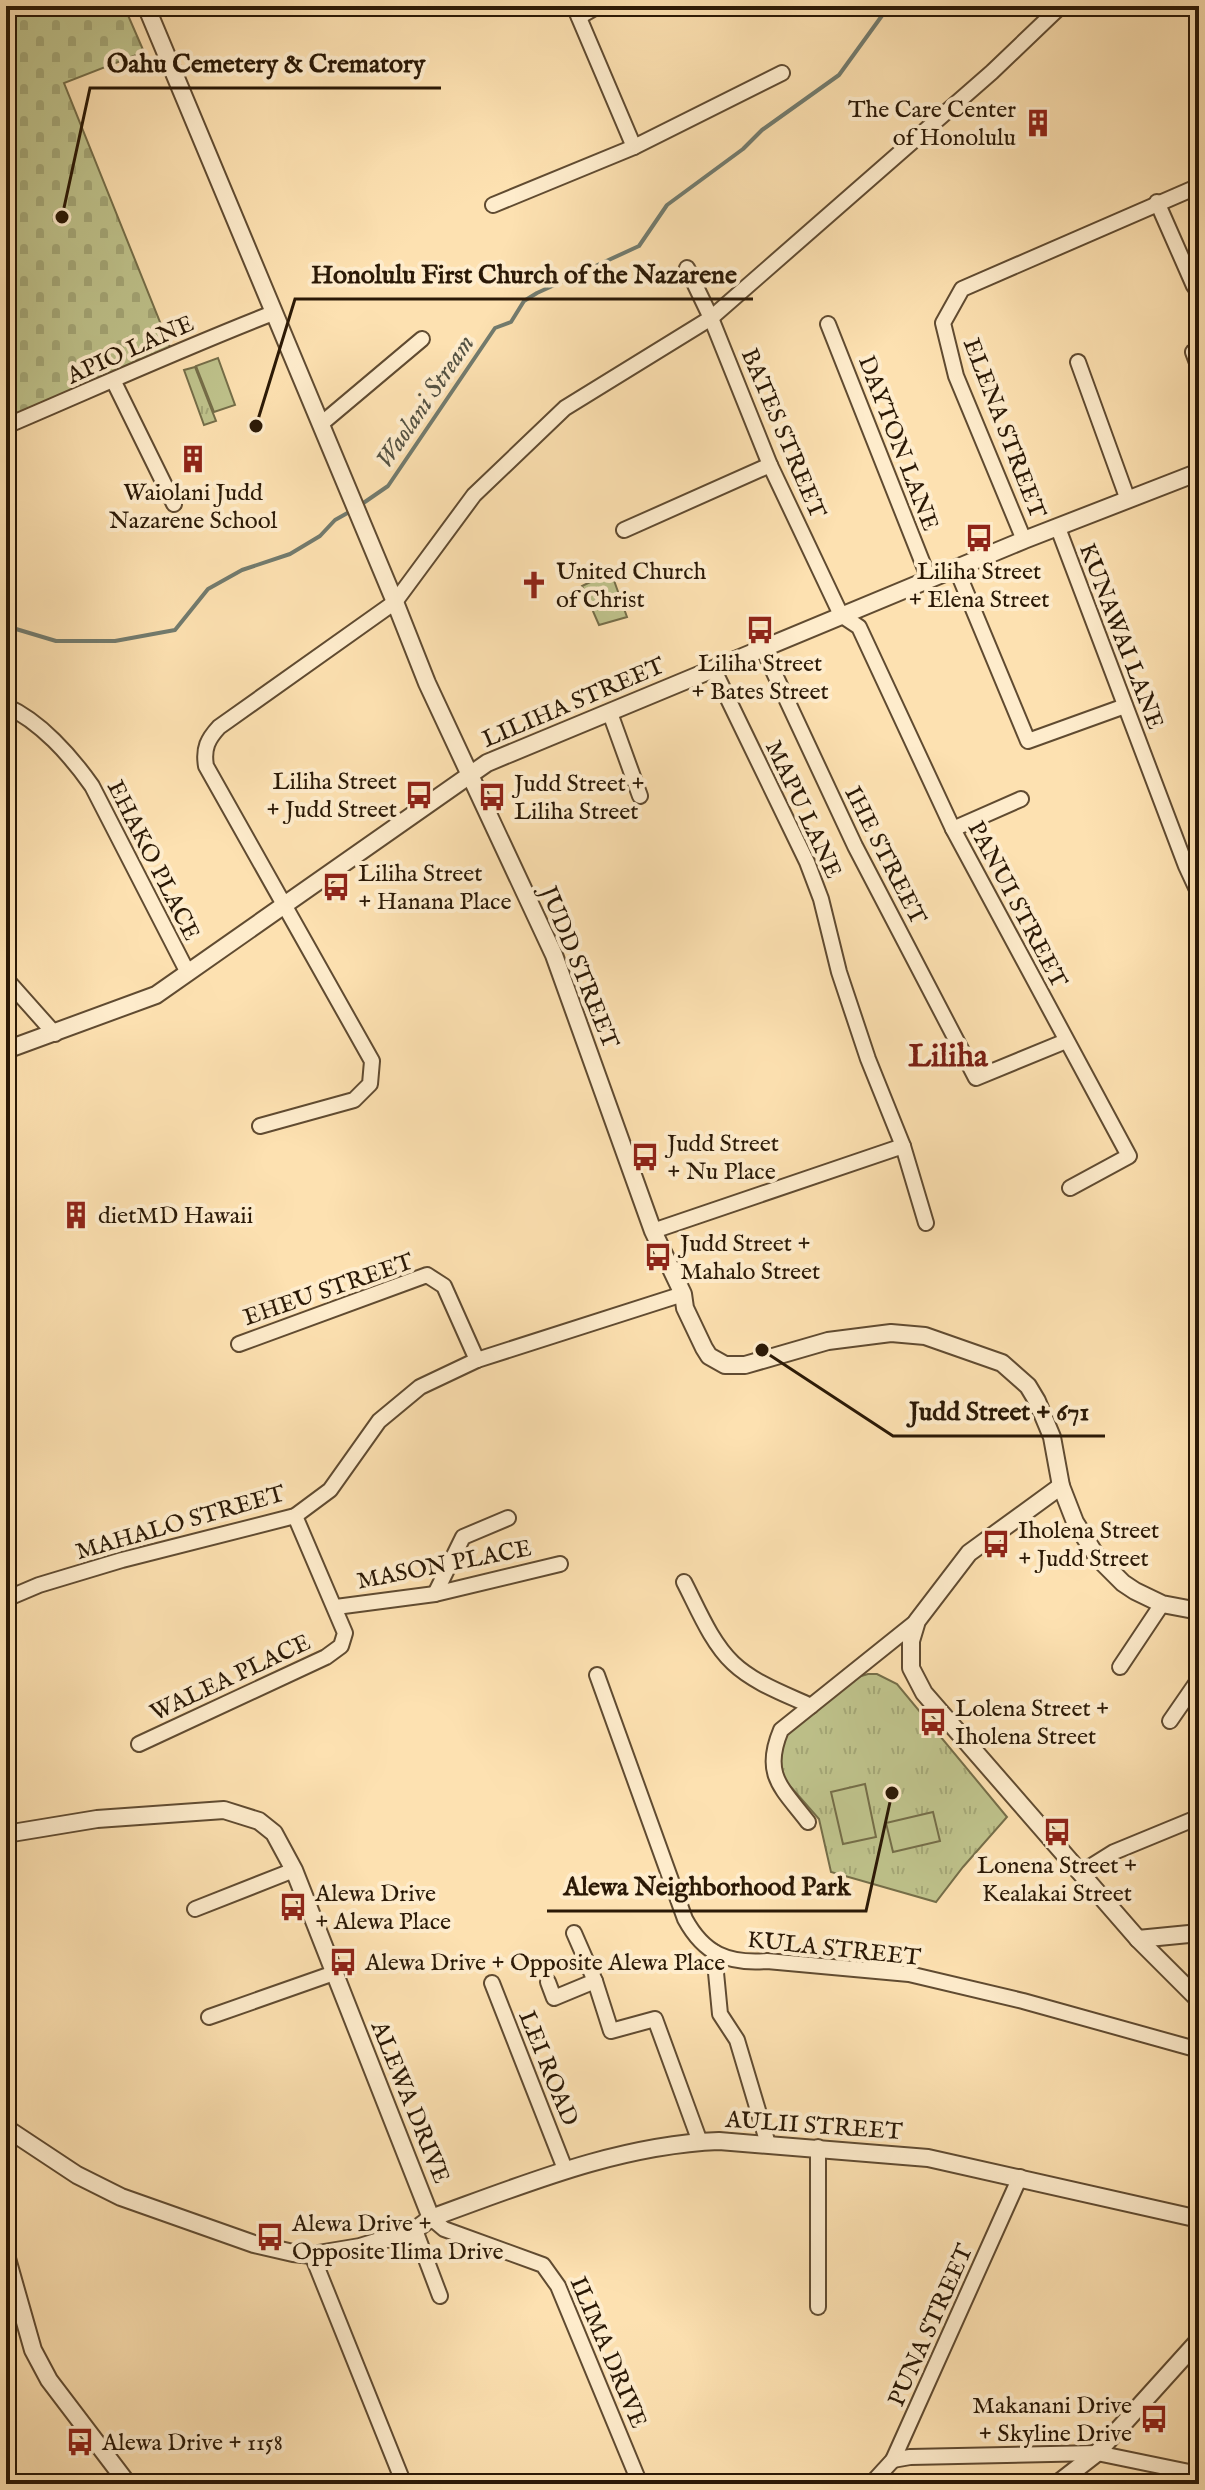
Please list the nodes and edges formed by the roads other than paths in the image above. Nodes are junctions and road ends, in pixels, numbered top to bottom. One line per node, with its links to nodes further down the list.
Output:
1 (146, 6): 12 (street, JUDD STREET)
2 (598, 6): 4 (street)
3 (1061, 6): 13 (street)
4 (577, 11): 6 (street)
5 (782, 73): 6 (street)
6 (634, 147): 9 (street)
7 (1199, 186): 8 (street)
8 (1157, 202): 11 (street); 28 (street, ELENA STREET)
9 (493, 205)
10 (687, 268): 13 (street, BATES STREET)
11 (1194, 286)
12 (273, 313): 19 (street, APIO LANE); 20 (street, JUDD STREET)
13 (711, 318): 22 (street, BATES STREET); 31 (street)
14 (828, 324): 30 (street, DAYTON LANE)
15 (422, 339): 20 (street)
16 (1193, 352): 18 (street)
17 (1078, 362): 24 (street)
18 (1199, 368)
19 (114, 382): 21 (street, APIO LANE); 25 (street)
20 (321, 424): 31 (street, JUDD STREET)
21 (6, 426)
22 (770, 465): 27 (street); 32 (street, BATES STREET)
23 (1199, 472): 24 (street, LILIHA STREET)
24 (1128, 500): 26 (street, LILIHA STREET)
25 (174, 504)
26 (1058, 528): 28 (street, LILIHA STREET); 36 (street, KUNAWAI LANE)
27 (624, 530)
28 (1024, 540): 29 (street, LILIHA STREET)
29 (956, 568): 30 (street, LILIHA STREET); 36 (street)
30 (929, 579): 32 (street, LILIHA STREET)
31 (395, 602): 38 (street, JUDD STREET); 43 (street)
32 (841, 615): 33 (street, LILIHA STREET); 41 (street, PANUI STREET)
33 (763, 649): 34 (street, LILIHA STREET); 47 (street, IHE STREET)
34 (714, 670): 37 (street, LILIHA STREET); 50 (street, MAPU LANE)
35 (6, 706): 44 (street, EHAKO PLACE)
36 (1125, 706): 42 (street, KUNAWAI LANE)
37 (610, 713): 38 (street, LILIHA STREET); 39 (street)
38 (470, 774): 43 (street, LILIHA STREET); 53 (street, JUDD STREET)
39 (640, 796)
40 (1021, 799): 41 (street)
41 (953, 829): 47 (street, PANUI STREET)
42 (1198, 889)
43 (285, 906): 44 (street, LILIHA STREET); 49 (street)
44 (188, 973): 46 (street, LILIHA STREET)
45 (6, 979): 46 (street)
46 (55, 1034): 48 (street, LILIHA STREET)
47 (1066, 1041): 51 (street, PANUI STREET)
48 (6, 1050)
49 (260, 1126)
50 (903, 1146): 52 (street, MAPU LANE); 53 (street)
51 (1070, 1188)
52 (926, 1223)
53 (653, 1231): 54 (street, JUDD STREET)
54 (683, 1294): 56 (street, MAHALO STREET); 57 (street, JUDD STREET)
55 (239, 1344): 56 (street, EHEU STREET)
56 (477, 1360): 58 (street, MAHALO STREET)
57 (1061, 1486): 64 (street, JUDD STREET); 67 (street)
58 (295, 1516): 63 (street, MAHALO STREET); 65 (street, WALEA PLACE)
59 (508, 1518): 62 (street)
60 (560, 1564): 62 (street, MASON PLACE)
61 (684, 1582): 71 (street)
62 (435, 1594): 65 (street, MASON PLACE)
63 (6, 1599)
64 (1162, 1604): 66 (street, JUDD STREET); 68 (street)
65 (336, 1607): 73 (street, WALEA PLACE)
66 (1199, 1611)
67 (917, 1621): 71 (street); 78 (street)
68 (1120, 1667)
69 (597, 1675): 83 (street, KULA STREET)
70 (1199, 1679): 72 (street)
71 (811, 1706): 75 (street)
72 (1170, 1721)
73 (139, 1744)
74 (1199, 1817): 78 (street)
75 (808, 1822)
76 (6, 1834): 77 (street, ALEWA DRIVE)
77 (294, 1870): 79 (street); 84 (street, ALEWA DRIVE)
78 (1082, 1872): 82 (street)
79 (195, 1909)
80 (574, 1933): 85 (street)
81 (1199, 1933): 82 (street)
82 (1138, 1939): 88 (street)
83 (714, 1952): 90 (street, KULA STREET); 93 (street)
84 (334, 1973): 89 (street); 97 (street, ALEWA DRIVE)
85 (595, 1981): 86 (street); 92 (street)
86 (548, 1982)
87 (492, 1983): 95 (street, LEI ROAD)
88 (1199, 2000)
89 (209, 2017)
90 (1199, 2050)
91 (6, 2128): 101 (street, ALEWA DRIVE)
92 (700, 2142): 93 (street, AULII STREET); 95 (street, AULII STREET)
93 (768, 2144): 94 (street, AULII STREET)
94 (818, 2147): 96 (street, AULII STREET); 103 (street)
95 (565, 2169): 97 (street, AULII STREET)
96 (1020, 2177): 98 (street, AULII STREET); 107 (street, PUNA STREET)
97 (431, 2218): 99 (street, ALEWA DRIVE); 111 (street, ILIMA DRIVE)
98 (1199, 2219)
99 (415, 2230): 101 (street, ALEWA DRIVE); 102 (street)
100 (6, 2255): 104 (street)
101 (312, 2255): 110 (street)
102 (440, 2296)
103 (818, 2307)
104 (13, 2312): 109 (street)
105 (1199, 2340): 106 (street)
106 (1097, 2453): 107 (street); 108 (street); 113 (street)
107 (893, 2460): 112 (street, PUNA STREET)
108 (1199, 2474)
109 (128, 2484)
110 (404, 2484)
111 (640, 2484)
112 (871, 2484)
113 (1057, 2484)

